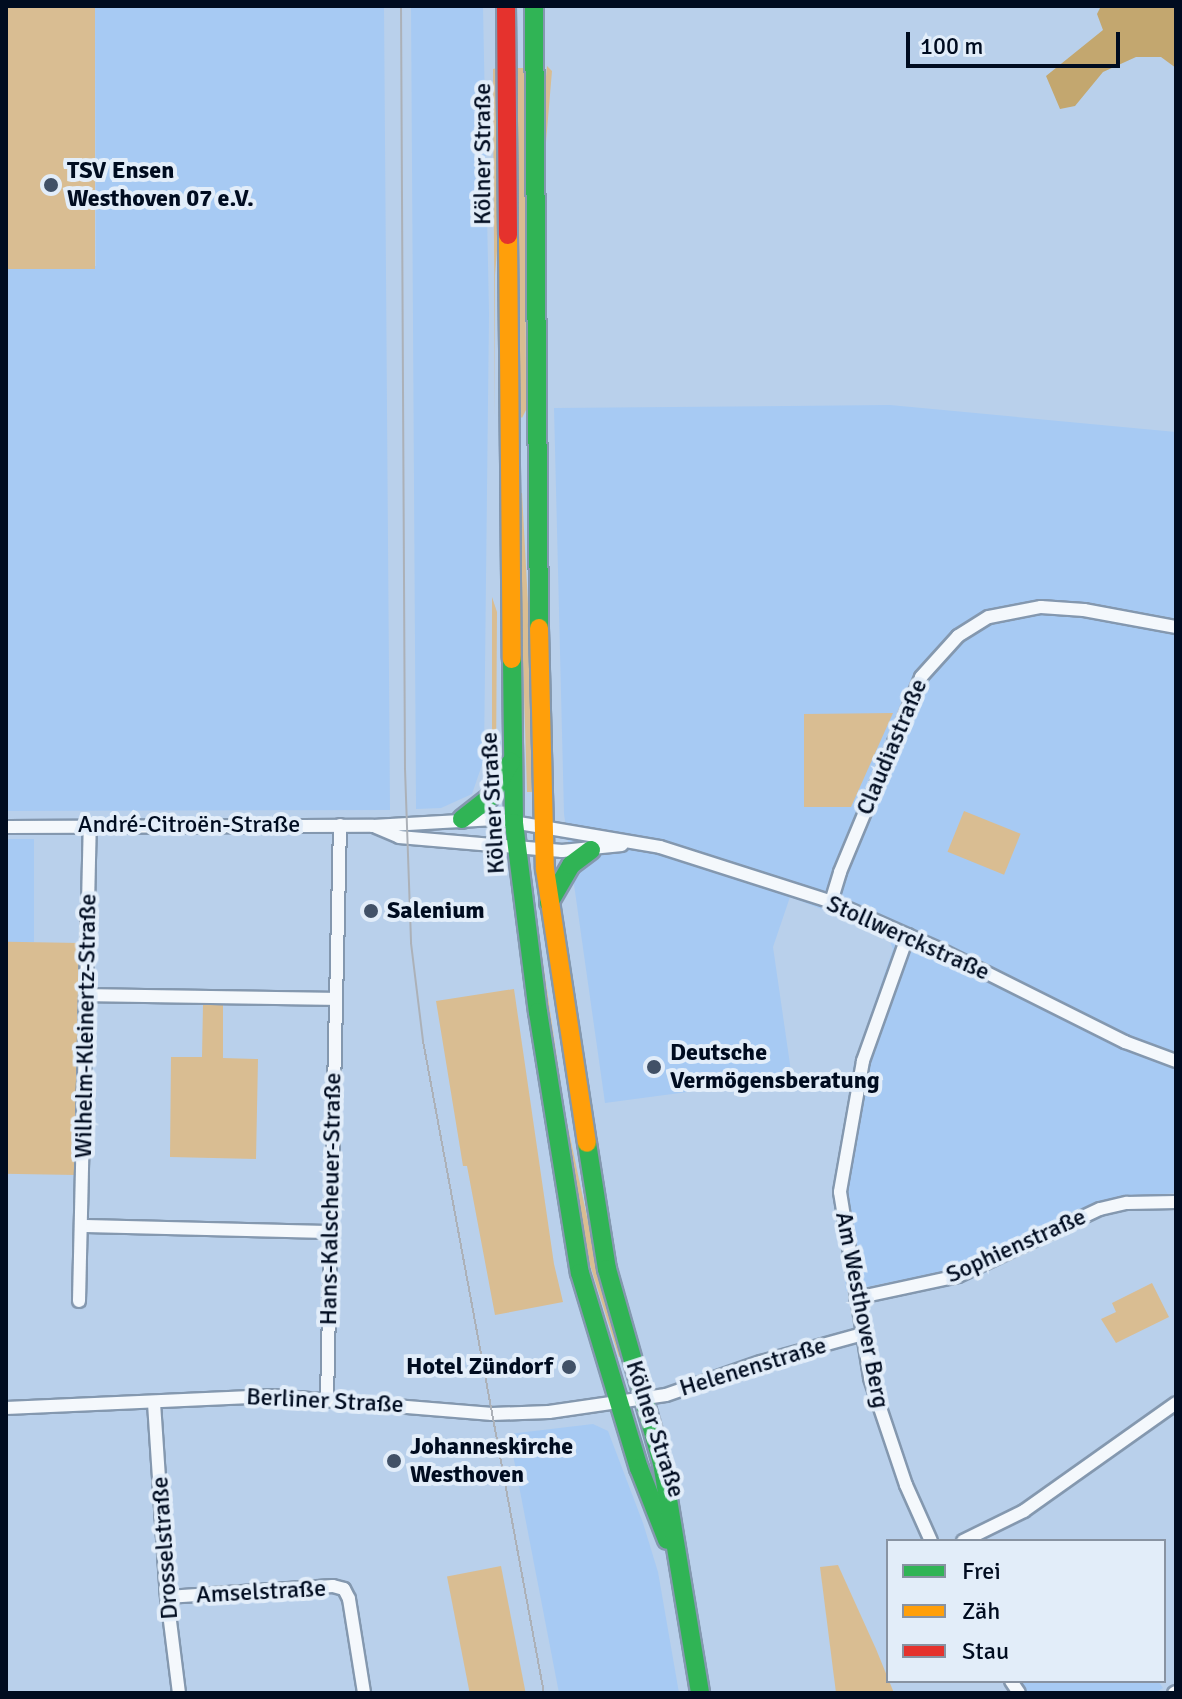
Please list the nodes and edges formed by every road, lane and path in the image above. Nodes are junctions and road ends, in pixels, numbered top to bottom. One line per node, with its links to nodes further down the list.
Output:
1 (506, 6): 3 (main road, Kölner Straße)
2 (534, 6): 4 (main road, Kölner Straße)
3 (509, 450): 4 (main road); 6 (main road, Kölner Straße)
4 (535, 450): 13 (main road, Kölner Straße)
5 (1176, 627): 18 (street, Claudiastraße)
6 (512, 760): 7 (main road); 8 (main road, Kölner Straße)
7 (462, 819): 8 (street, André-Citroën-Straße); 11 (street, André-Citroën-Straße)
8 (514, 823): 13 (street, Stollwerckstraße); 15 (main road, Kölner Straße)
9 (340, 825): 10 (street, André-Citroën-Straße); 11 (street, André-Citroën-Straße); 22 (street, Hans-Kalscheuer-Straße)
10 (90, 826): 12 (street, André-Citroën-Straße); 21 (street, Wilhelm-Kleinertz-Straße)
11 (373, 826): 15 (street, André-Citroën-Straße)
12 (6, 827)
13 (542, 828): 14 (street, Stollwerckstraße); 16 (main road, Kölner Straße)
14 (630, 844): 17 (street, Stollwerckstraße); 18 (street, Stollwerckstraße)
15 (517, 847): 16 (street, Stollwerckstraße); 34 (main road, Kölner Straße)
16 (544, 850): 17 (street, Stollwerckstraße); 19 (main road, Kölner Straße)
17 (591, 850): 19 (main road)
18 (831, 902): 20 (street, Stollwerckstraße)
19 (549, 903): 31 (main road, Kölner Straße)
20 (908, 935): 23 (street, Stollwerckstraße); 27 (street, Am Westhover Berg)
21 (86, 995): 22 (street); 25 (street, Wilhelm-Kleinertz-Straße)
22 (335, 999): 26 (street, Hans-Kalscheuer-Straße)
23 (1176, 1061)
24 (1176, 1202): 27 (street, Sophienstraße)
25 (82, 1226): 26 (street); 28 (street, Wilhelm-Kleinertz-Straße)
26 (331, 1232): 30 (street, Hans-Kalscheuer-Straße)
27 (856, 1298): 29 (street, Am Westhover Berg)
28 (79, 1301)
29 (863, 1334): 31 (street, Helenenstraße); 36 (street, Am Westhover Berg)
30 (327, 1398): 32 (street, Berliner Straße); 34 (street, Berliner Straße)
31 (644, 1399): 34 (street, Berliner Straße); 38 (main road, Kölner Straße)
32 (154, 1403): 35 (street, Berliner Straße); 39 (street, Drosselstraße)
33 (1176, 1403): 37 (street)
34 (620, 1404): 38 (main road, Kölner Straße)
35 (6, 1408)
36 (930, 1539)
37 (967, 1539)
38 (681, 1576): 42 (main road, Kölner Straße)
39 (167, 1597): 40 (street, Drosselstraße); 41 (street, Amselstraße)
40 (179, 1693)
41 (364, 1693)
42 (700, 1693)

